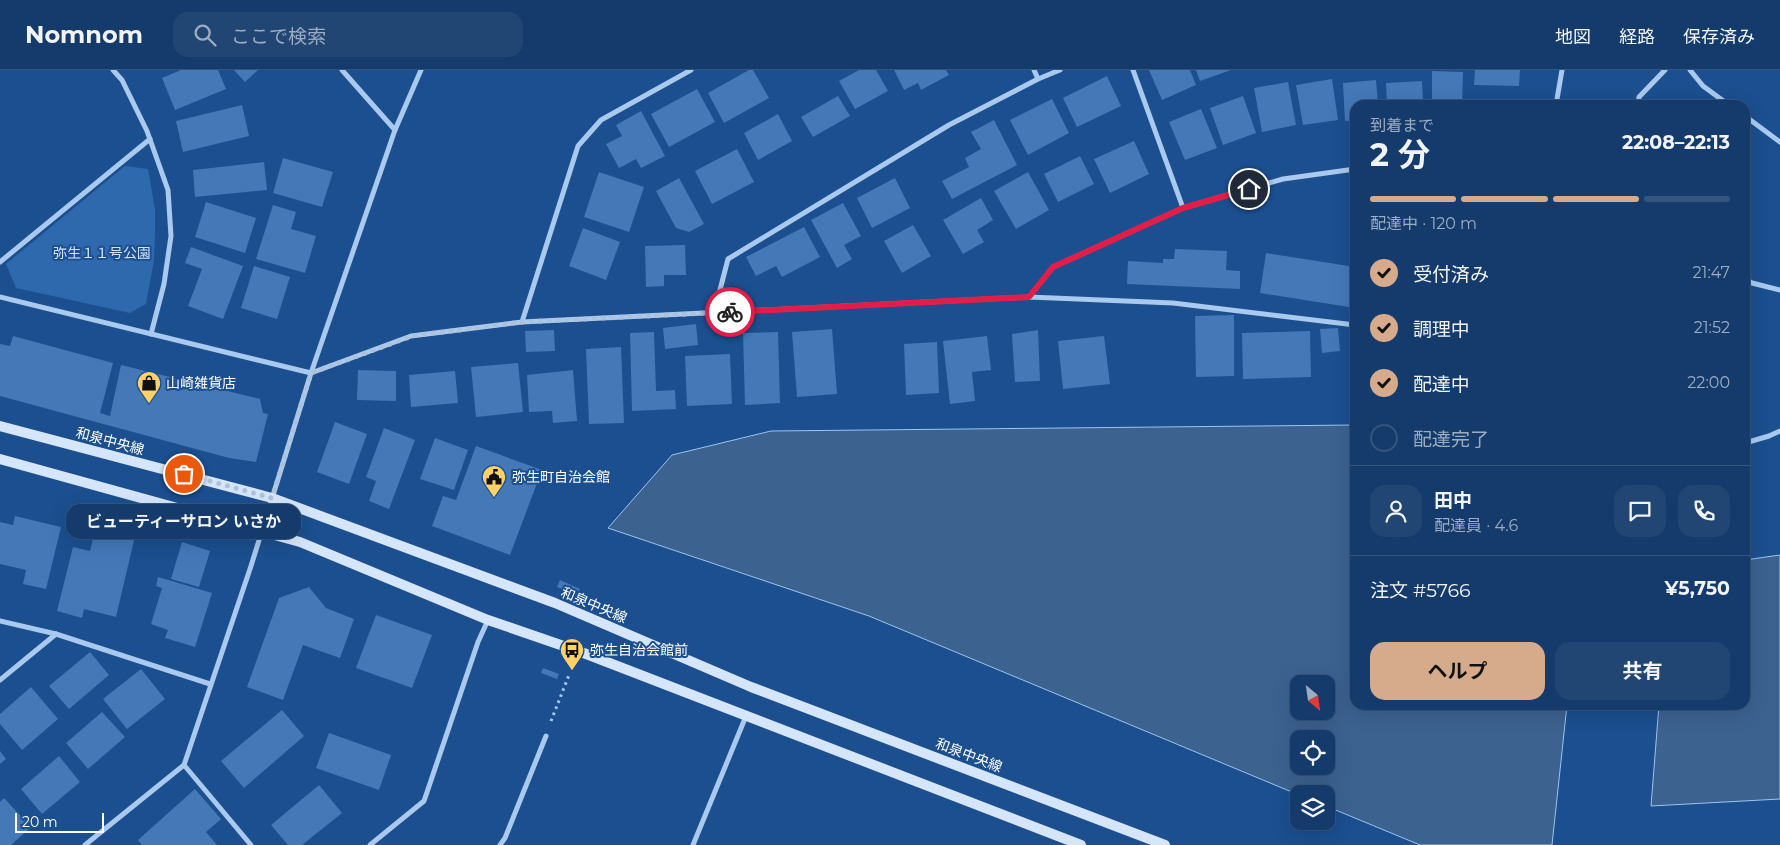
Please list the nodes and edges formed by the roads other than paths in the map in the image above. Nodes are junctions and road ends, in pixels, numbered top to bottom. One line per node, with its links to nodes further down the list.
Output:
1 (113, 70): 17 (street)
2 (342, 70): 16 (street)
3 (421, 70): 16 (street)
4 (691, 70): 27 (street)
5 (1034, 70): 11 (street)
6 (1060, 70): 11 (street)
7 (1133, 70): 20 (street)
8 (1562, 70): 12 (street)
9 (1666, 70): 13 (street)
10 (1690, 70): 14 (street)
11 (1038, 79): 26 (street)
12 (1557, 100)
13 (1639, 100)
14 (1722, 100)
15 (1750, 120): 18 (street)
16 (395, 130): 30 (street)
17 (150, 139): 21 (street); 29 (street)
18 (1780, 142)
19 (1350, 170): 20 (street)
20 (1183, 208): 25 (street)
21 (0, 262)
22 (1750, 282): 23 (street)
23 (1780, 290)
24 (0, 297): 29 (street)
25 (1029, 297): 26 (street); 28 (street)
26 (714, 313): 27 (street)
27 (522, 322): 30 (street)
28 (1350, 324)
29 (151, 334): 30 (street)
30 (311, 373): 35 (street)
31 (0, 426): 35 (street, 和泉中央線)
32 (1780, 431): 33 (street)
33 (1750, 442)
34 (0, 459): 36 (street)
35 (272, 498): 36 (street); 51 (street, 和泉中央線)
36 (262, 533): 37 (street); 41 (street)
37 (488, 620): 42 (street); 47 (street)
38 (0, 621): 39 (street)
39 (56, 634): 40 (street); 41 (street)
40 (0, 680)
41 (210, 684): 44 (street)
42 (746, 715): 49 (street); 50 (street)
43 (546, 736): 48 (street)
44 (184, 765): 45 (street); 46 (street)
45 (85, 845)
46 (251, 845)
47 (370, 845)
48 (500, 845)
49 (693, 845)
50 (1081, 845)
51 (1165, 845)

